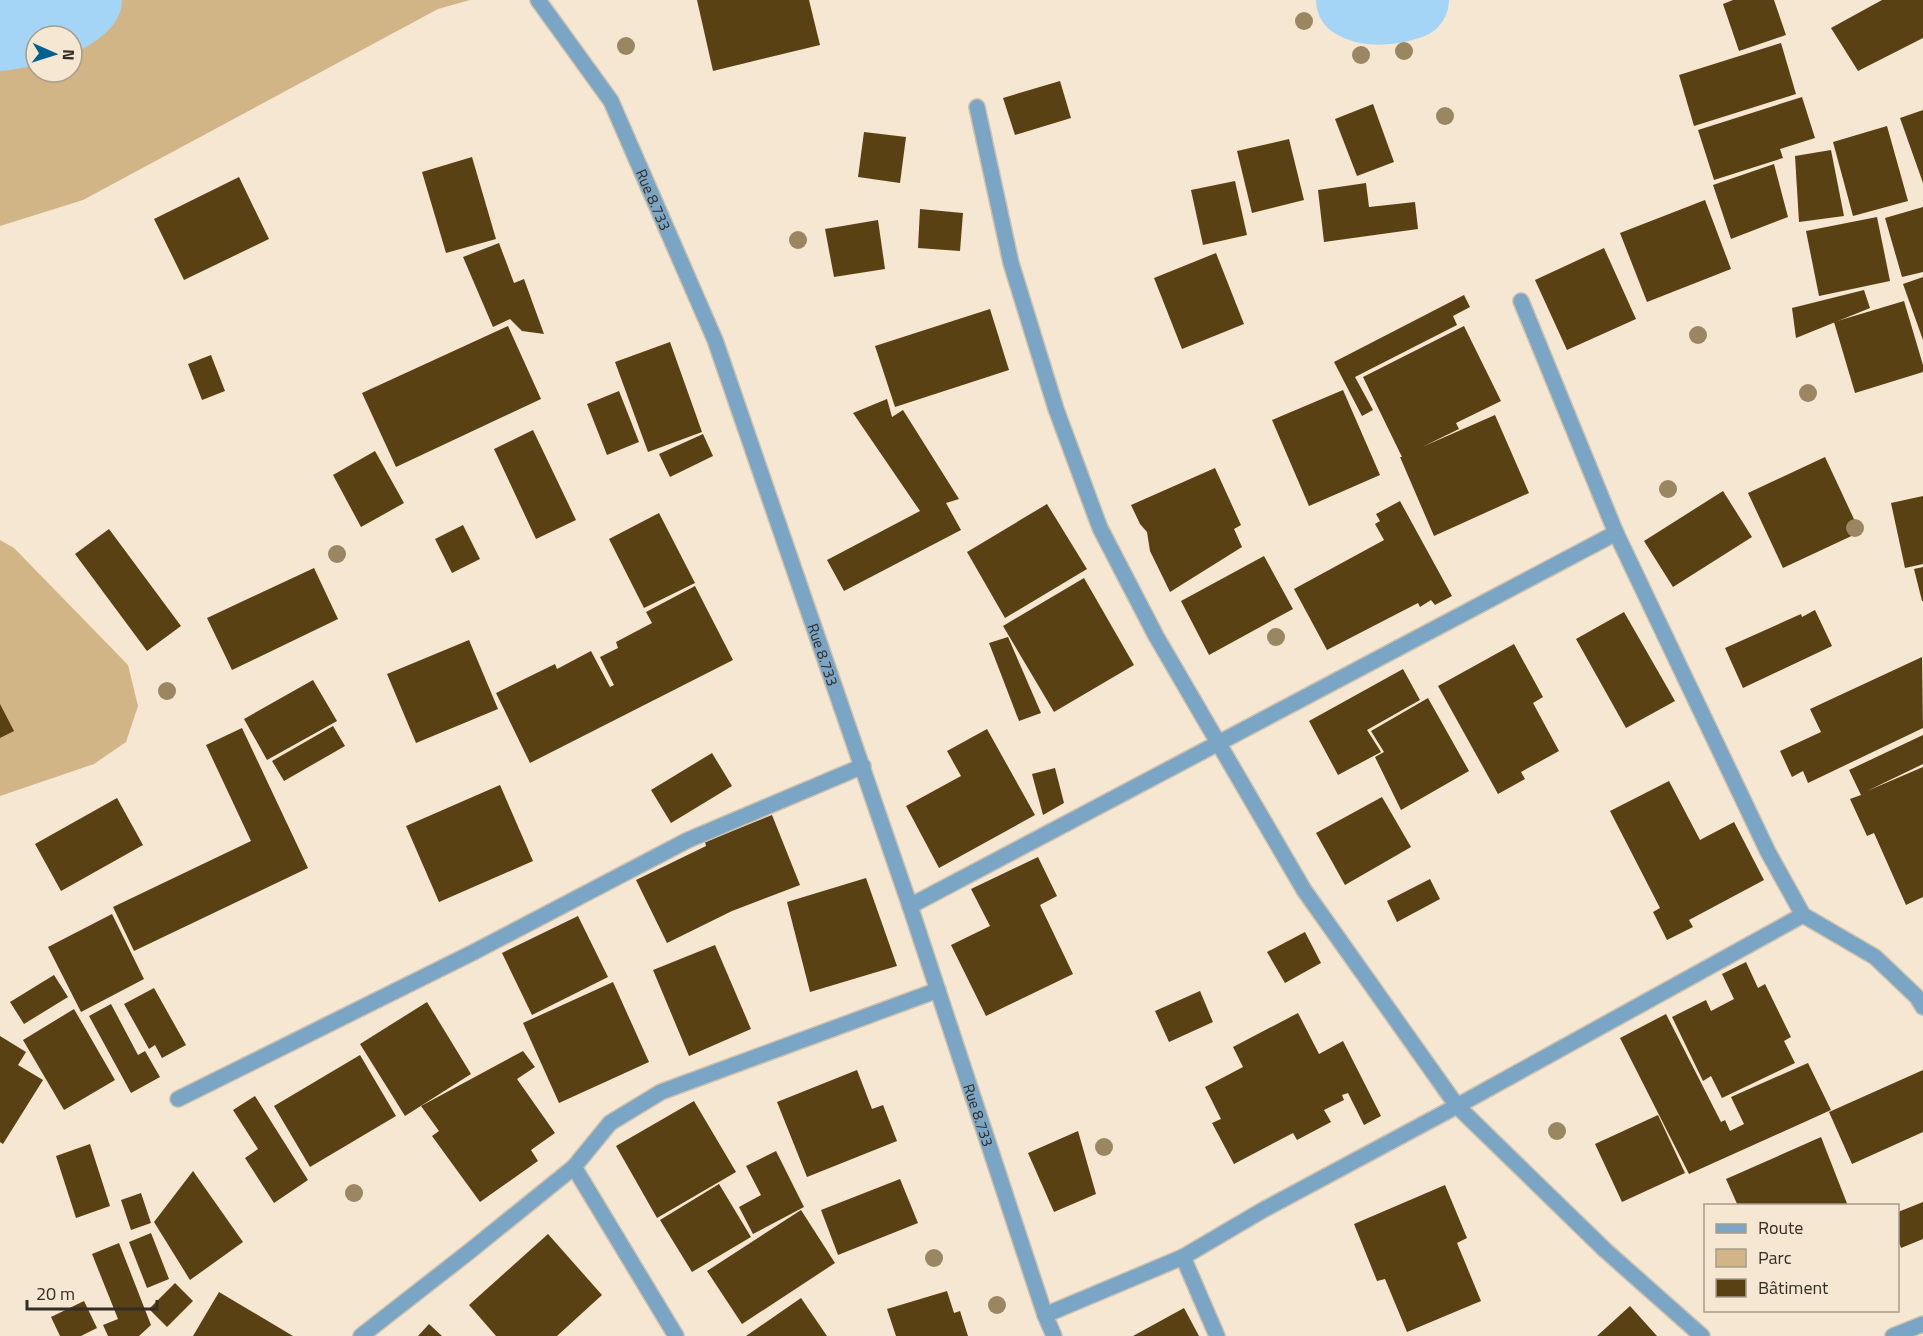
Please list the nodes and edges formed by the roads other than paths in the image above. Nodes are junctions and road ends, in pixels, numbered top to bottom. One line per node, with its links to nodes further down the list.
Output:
1 (538, 0): 6 (street, Rue 8.733)
2 (977, 107): 5 (street)
3 (1521, 301): 4 (street)
4 (1616, 533): 5 (street); 8 (street)
5 (1219, 744): 7 (street); 12 (street)
6 (863, 766): 7 (street, Rue 8.733); 11 (street)
7 (910, 906): 9 (street, Rue 8.733)
8 (1803, 915): 10 (street); 12 (street)
9 (938, 990): 13 (street); 15 (street, Rue 8.733)
10 (1923, 1007)
11 (178, 1100)
12 (1457, 1106): 14 (street); 21 (street)
13 (574, 1167): 17 (street); 18 (street)
14 (1183, 1257): 15 (street); 20 (street)
15 (1045, 1315): 19 (street, Rue 8.733)
16 (1923, 1324): 22 (street)
17 (361, 1336)
18 (676, 1336)
19 (1054, 1336)
20 (1217, 1336)
21 (1702, 1336)
22 (1893, 1336)

